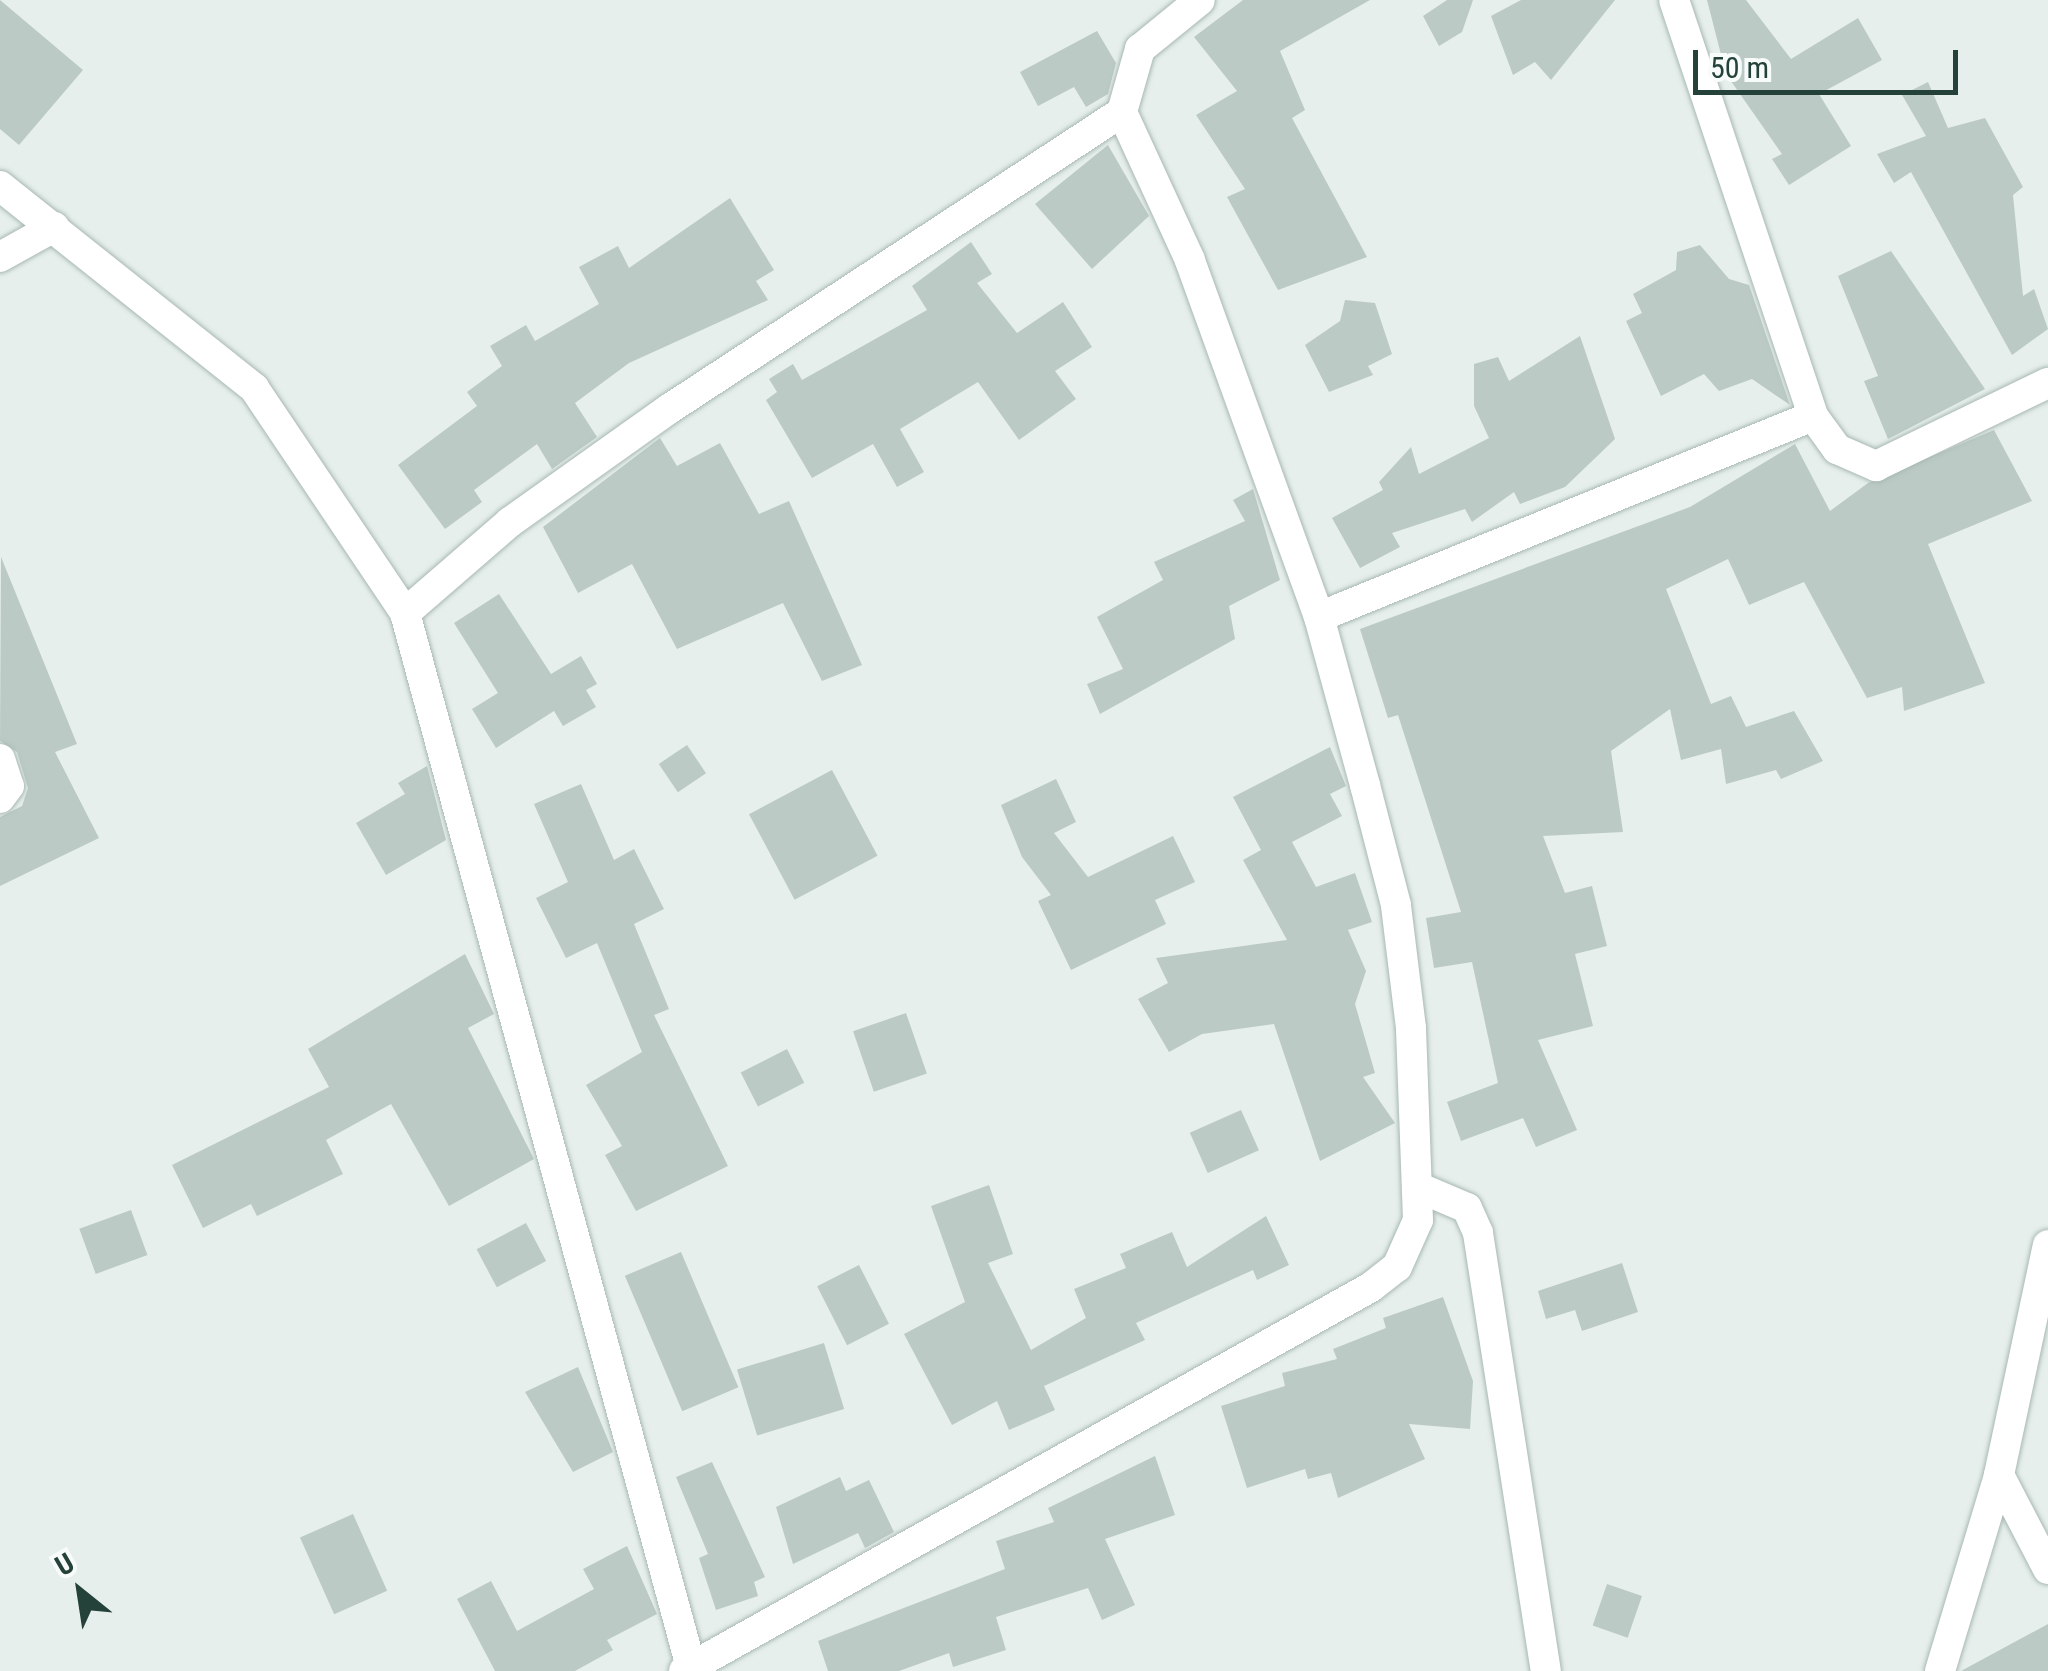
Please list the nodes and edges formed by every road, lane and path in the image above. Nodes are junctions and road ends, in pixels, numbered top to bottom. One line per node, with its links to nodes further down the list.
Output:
1 (1200, 0): 3 (street)
2 (1674, 0): 8 (street)
3 (1122, 112): 9 (street); 10 (street)
4 (0, 186): 5 (street)
5 (54, 227): 6 (street); 9 (street)
6 (0, 256)
7 (2048, 382): 8 (street)
8 (1813, 416): 10 (street)
9 (406, 613): 18 (street)
10 (1319, 617): 13 (street)
11 (0, 759): 12 (street)
12 (0, 798)
13 (1420, 1188): 18 (street); 19 (street)
14 (2048, 1245): 15 (street)
15 (2038, 1346): 16 (street)
16 (1999, 1475): 17 (street); 20 (street)
17 (2048, 1568)
18 (688, 1669)
19 (1546, 1671)
20 (1940, 1671)

